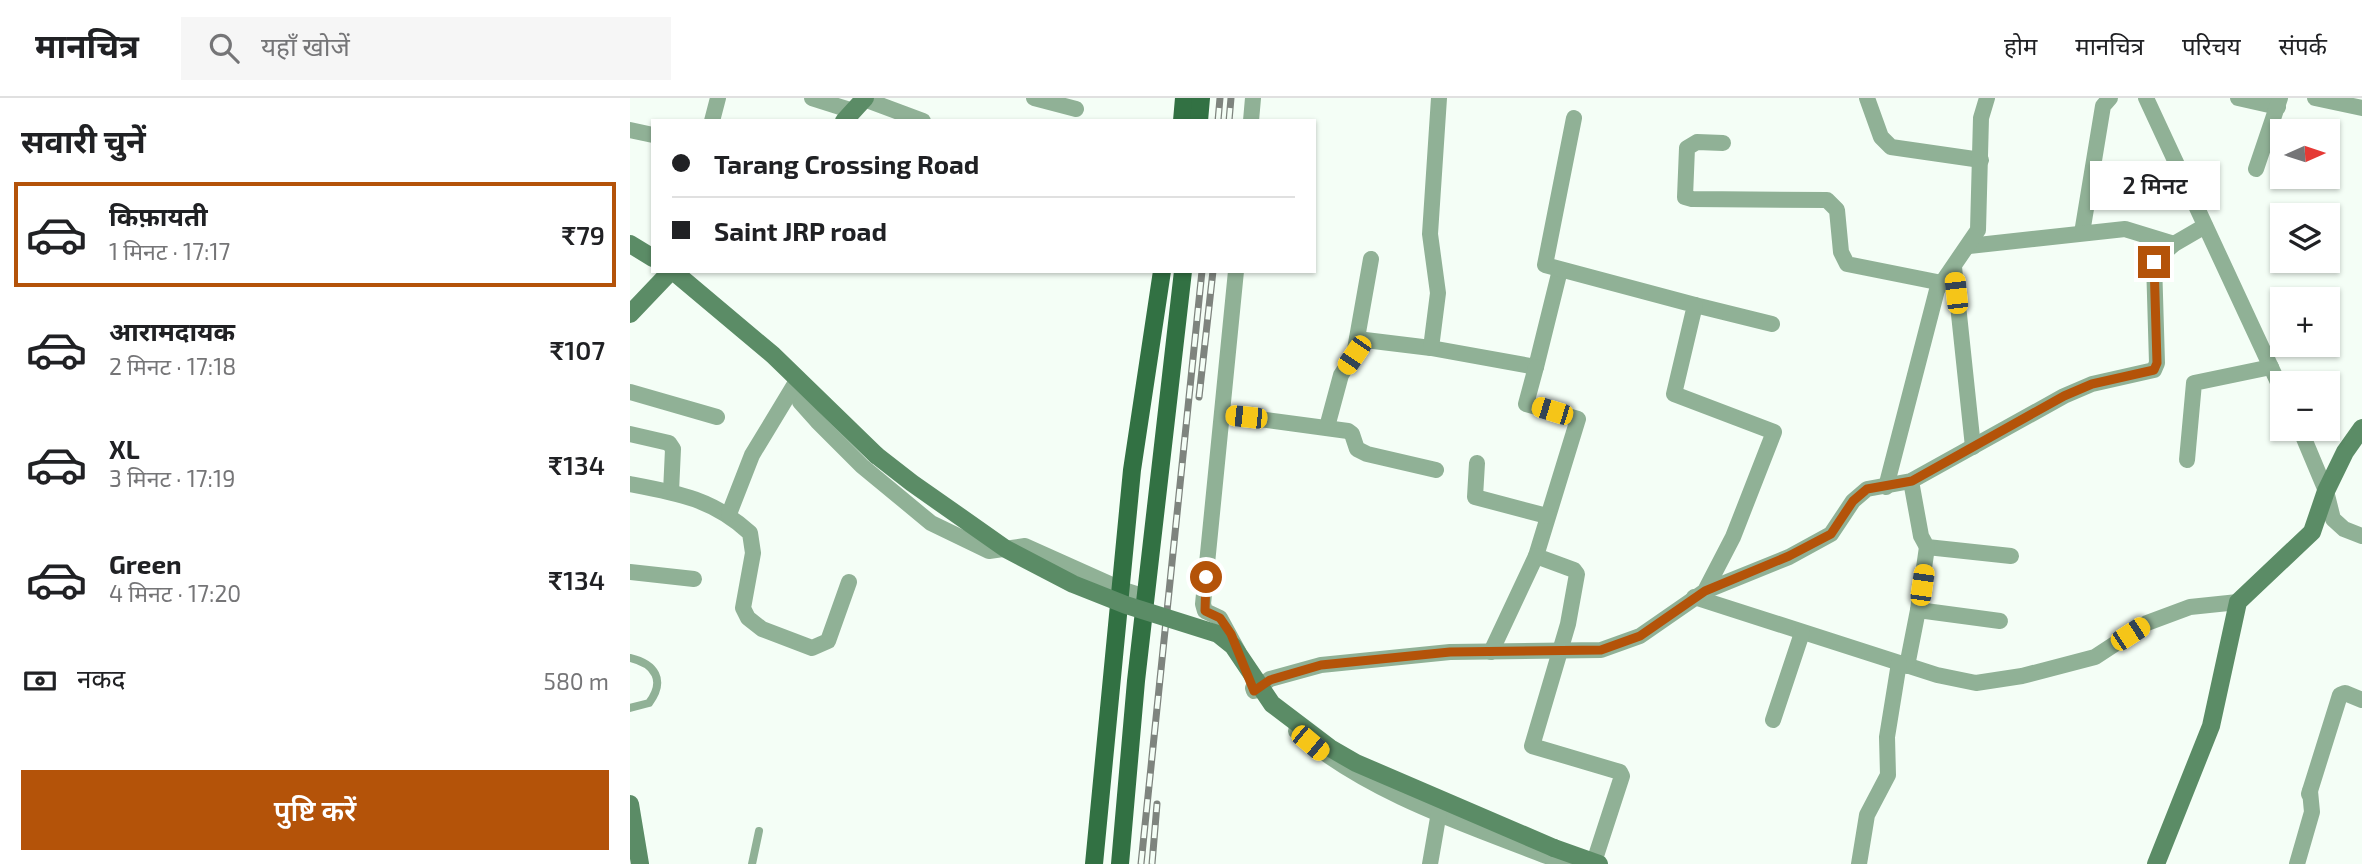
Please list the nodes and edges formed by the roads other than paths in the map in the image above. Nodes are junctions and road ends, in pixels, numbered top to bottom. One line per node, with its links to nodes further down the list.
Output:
1 (718, 98): 19 (street)
2 (812, 98): 15 (street)
3 (1034, 98): 16 (street)
4 (1184, 98): 21 (main road)
5 (1201, 98): 22 (main road)
6 (1253, 98): 23 (street)
7 (1438, 98): 48 (street)
8 (1867, 98): 27 (street)
9 (1987, 98): 27 (street)
10 (2110, 98): 30 (street)
11 (2146, 98): 29 (street)
12 (2238, 98): 14 (street)
13 (2315, 98): 17 (street)
14 (2279, 102): 28 (street)
15 (857, 107): 20 (street)
16 (1076, 108)
17 (2362, 108)
18 (1574, 118): 37 (street)
19 (713, 119)
20 (914, 119)
21 (1182, 119)
22 (1199, 119)
23 (1251, 119)
24 (630, 130): 25 (street)
25 (651, 135)
26 (1723, 144): 43 (street)
27 (1980, 160): 33 (street)
28 (2256, 169)
29 (2205, 226): 32 (street); 50 (street)
30 (2082, 233): 32 (street); 33 (street)
31 (630, 244): 34 (main road)
32 (2174, 244): 60 (street)
33 (1969, 246): 36 (street)
34 (651, 257)
35 (1371, 259): 47 (street)
36 (1954, 267): 43 (street); 60 (street)
37 (1560, 270): 44 (street); 49 (street)
38 (670, 273): 45 (main road)
39 (674, 273): 52 (main road)
40 (1162, 273): 78 (main road)
41 (1183, 273): 80 (main road)
42 (1236, 273): 54 (street)
43 (1942, 283): 66 (street)
44 (1695, 305): 46 (street); 79 (street)
45 (630, 314)
46 (1772, 324)
47 (1357, 339): 48 (street); 56 (street)
48 (1431, 348): 49 (street)
49 (1536, 367): 70 (street)
50 (2271, 367): 51 (street); 61 (street)
51 (2273, 371)
52 (799, 379): 69 (street); 78 (street); 96 (main road, bridge)
53 (630, 392): 55 (street)
54 (1222, 414): 56 (street); 89 (street)
55 (717, 416)
56 (1327, 427): 63 (street)
57 (2362, 428): 67 (main road)
58 (630, 434): 68 (street)
59 (2305, 441): 67 (street)
60 (1973, 447): 64 (street)
61 (2187, 460)
62 (1477, 463): 70 (street)
63 (1436, 470)
64 (1912, 481): 66 (street); 72 (street)
65 (630, 484): 68 (street)
66 (1886, 486): 79 (street)
67 (2326, 491): 71 (street); 81 (main road)
68 (671, 492): 69 (street)
69 (729, 514): 77 (street)
70 (1547, 516): 73 (street)
71 (2362, 536)
72 (1927, 547): 74 (street); 82 (street)
73 (1536, 556): 85 (street); 86 (street)
74 (2011, 556)
75 (630, 572): 76 (street)
76 (694, 579)
77 (849, 582)
78 (1122, 589): 80 (street); 100 (main road)
79 (1700, 594): 84 (street); 85 (street)
80 (1146, 597): 101 (main road)
81 (2238, 602): 88 (street); 104 (main road)
82 (1918, 610): 83 (street); 88 (street)
83 (2000, 621)
84 (1801, 633): 88 (street); 92 (street)
85 (1560, 651): 86 (street); 97 (street)
86 (1491, 652): 89 (street)
87 (630, 658): 91 (lane)
88 (1903, 665): 103 (street)
89 (1254, 691): 94 (street)
90 (2362, 700): 105 (street)
91 (630, 708)
92 (1773, 720)
93 (630, 804): 98 (main road)
94 (1439, 812): 96 (street); 102 (street)
95 (760, 831): 99 (lane)
96 (1574, 856): 97 (main road)
97 (1597, 863)
98 (640, 864)
99 (752, 864)
100 (1094, 864)
101 (1119, 864)
102 (1430, 864)
103 (1859, 864)
104 (2156, 864)
105 (2297, 864)

